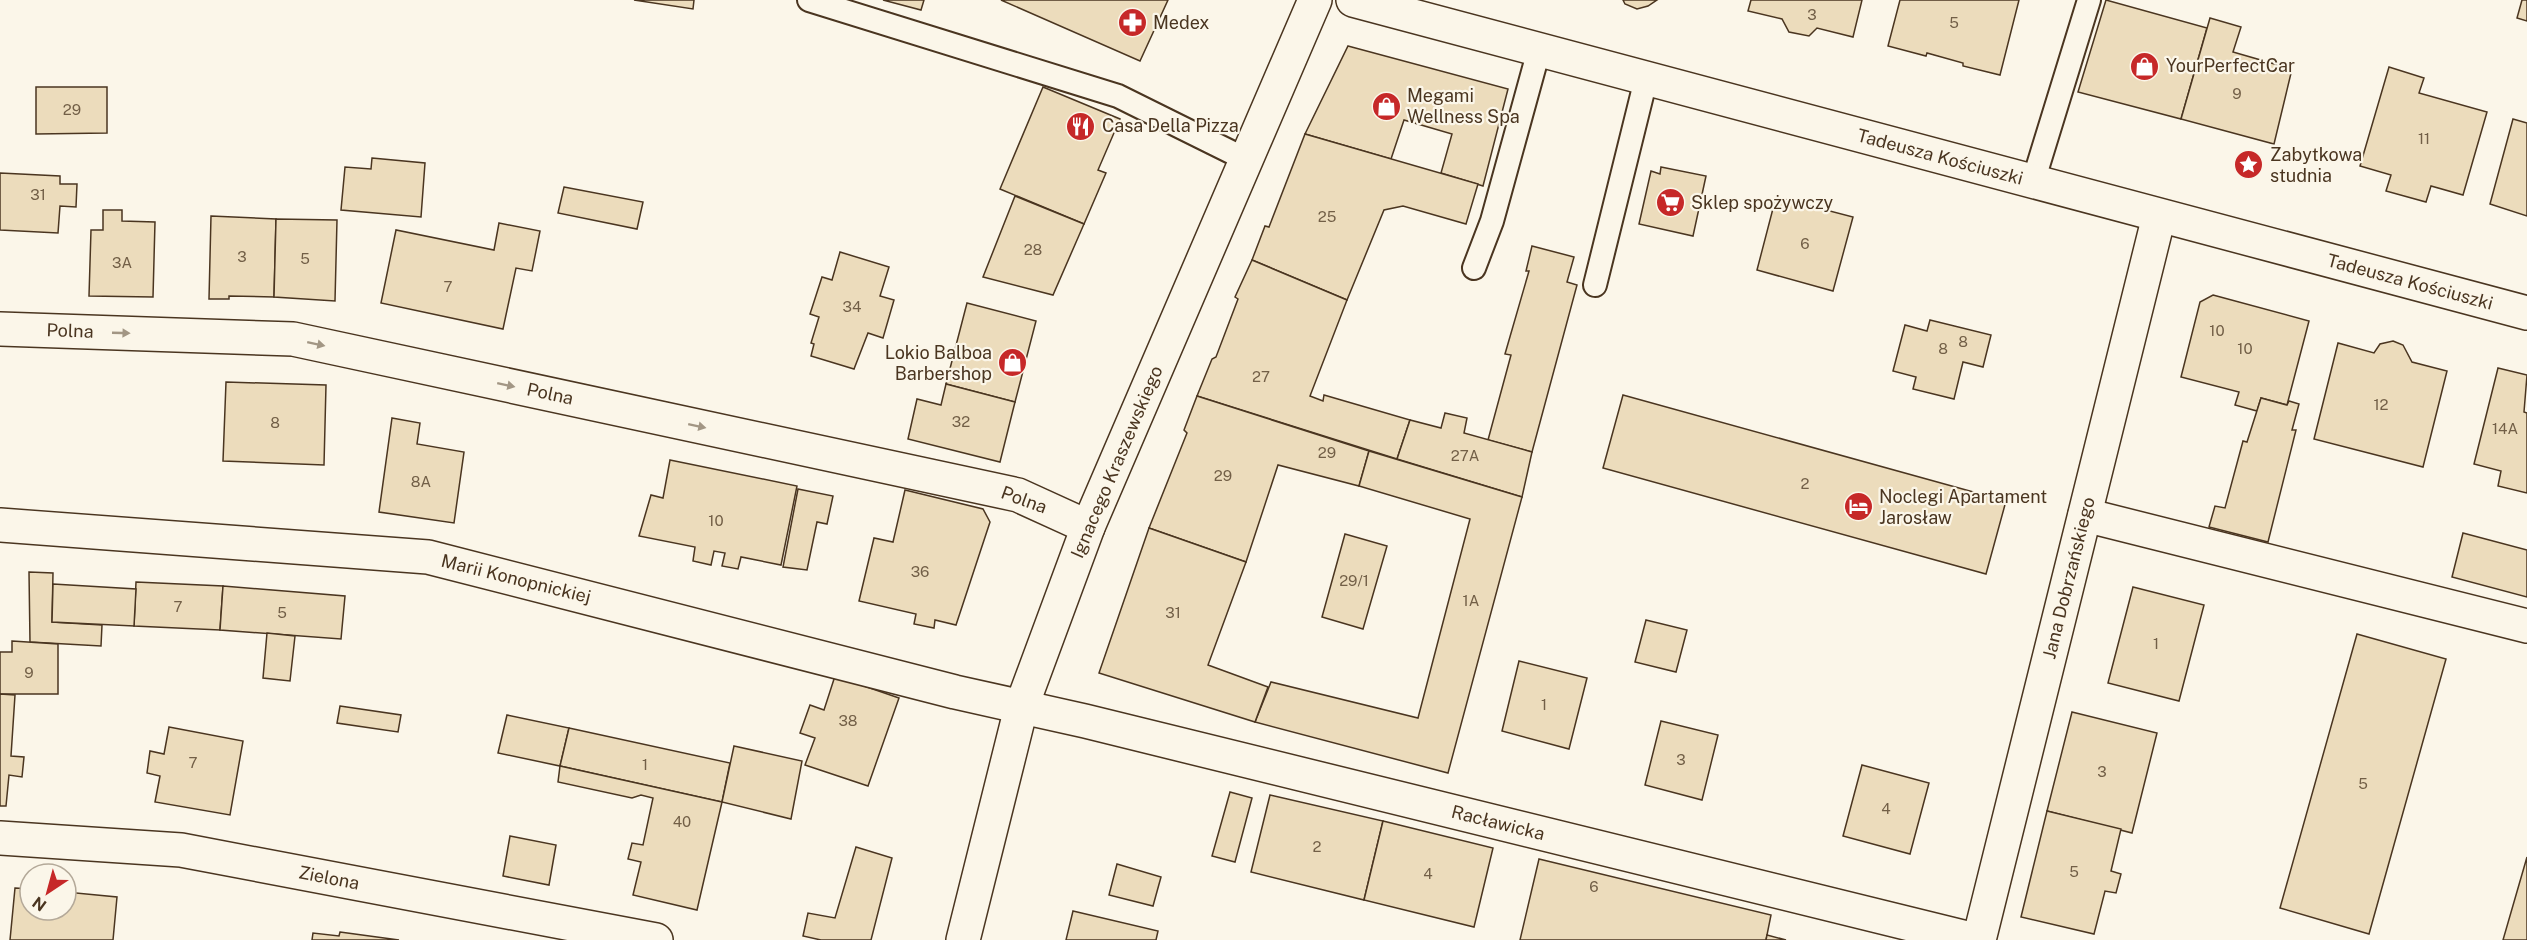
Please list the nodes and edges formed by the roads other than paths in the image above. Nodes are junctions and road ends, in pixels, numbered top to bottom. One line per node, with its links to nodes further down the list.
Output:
1 (809, 0): 7 (lane)
2 (1315, 0): 7 (street, Ignacego Kraszewskiego)
3 (1353, 0): 5 (street, Tadeusza Kościuszki)
4 (2089, 0): 8 (lane)
5 (1539, 50): 6 (street, Tadeusza Kościuszki); 10 (lane)
6 (1647, 79): 8 (street, Tadeusza Kościuszki); 11 (lane)
7 (1245, 159): 16 (street, Ignacego Kraszewskiego)
8 (2033, 182): 9 (street, Tadeusza Kościuszki)
9 (2159, 216): 12 (street, Tadeusza Kościuszki); 14 (street, Jana Dobrzańskiego)
10 (1474, 268)
11 (1594, 285)
12 (2527, 313)
13 (0, 329): 16 (street, Polna, one-way to 16)
14 (2085, 515): 17 (street); 22 (street, Jana Dobrzańskiego)
15 (0, 525): 18 (street, Marii Konopnickiej)
16 (1088, 527): 18 (street, Ignacego Kraszewskiego)
17 (2527, 626)
18 (1021, 708): 21 (street, Ignacego Kraszewskiego); 22 (street, Racławicka)
19 (0, 838): 20 (street, Zielona)
20 (656, 940)
21 (963, 940)
22 (1977, 940)

